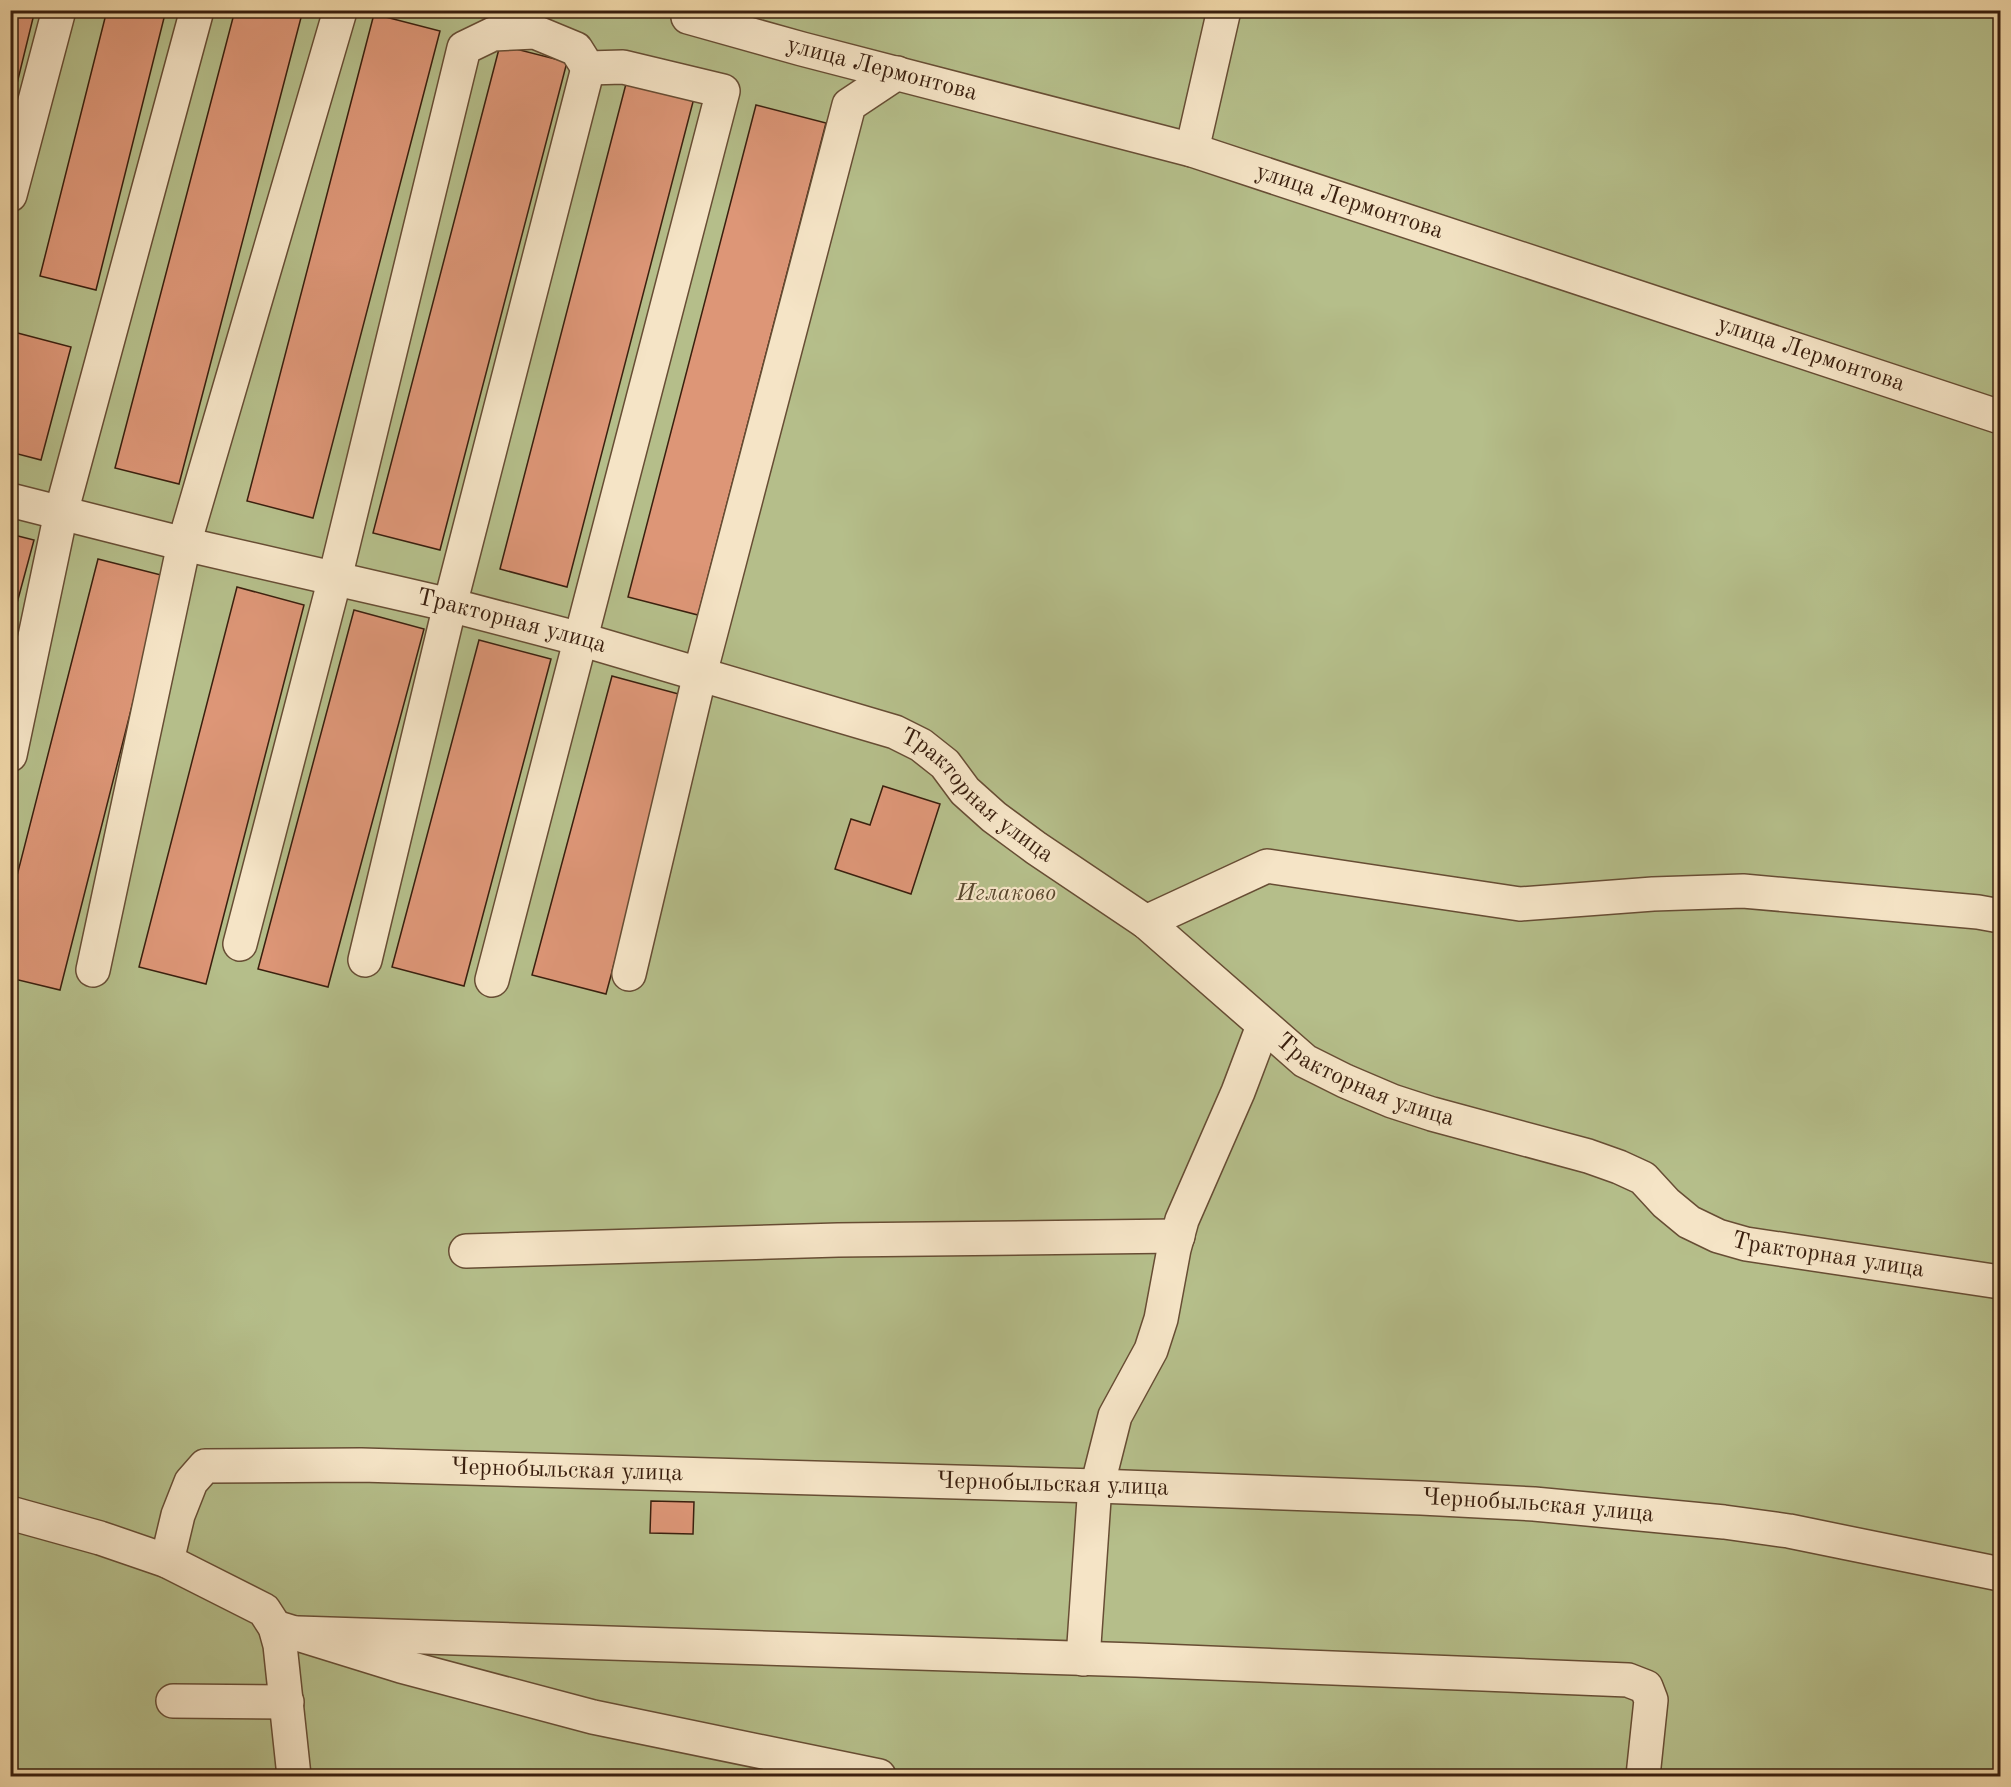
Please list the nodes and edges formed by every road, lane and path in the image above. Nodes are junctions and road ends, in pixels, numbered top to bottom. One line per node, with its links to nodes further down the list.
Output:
1 (59, 10): 9 (street)
2 (197, 10): 12 (street)
3 (1224, 10): 8 (street)
4 (340, 11): 13 (street)
5 (688, 17): 7 (street, улица Лермонтова)
6 (588, 68): 14 (street); 15 (street); 16 (street)
7 (897, 73): 8 (street, улица Лермонтова); 17 (street)
8 (1192, 150): 10 (street, улица Лермонтова)
9 (10, 195)
10 (2001, 417)
11 (10, 500): 12 (street, Тракторная улица)
12 (61, 513): 13 (street, Тракторная улица); 18 (street)
13 (184, 544): 14 (street, Тракторная улица); 23 (street)
14 (335, 578): 15 (street, Тракторная улица); 21 (street)
15 (450, 605): 16 (street, Тракторная улица); 22 (street)
16 (580, 639): 17 (street, Тракторная улица); 25 (street)
17 (700, 674): 20 (street, Тракторная улица); 24 (street)
18 (10, 755)
19 (2001, 916): 20 (street)
20 (1146, 922): 26 (street, Тракторная улица)
21 (240, 944)
22 (365, 960)
23 (93, 970)
24 (629, 975)
25 (492, 980)
26 (1263, 1026): 27 (street); 29 (street, Тракторная улица)
27 (1178, 1236): 28 (street); 30 (street)
28 (466, 1251)
29 (2001, 1282)
30 (1097, 1486): 32 (street, Чернобыльская улица); 33 (street, Чернобыльская улица); 35 (street)
31 (10, 1513): 32 (street)
32 (166, 1561): 34 (street)
33 (2001, 1574)
34 (286, 1630): 35 (street); 37 (street); 39 (street)
35 (1083, 1659): 40 (street)
36 (173, 1701): 37 (street)
37 (287, 1702): 38 (street)
38 (294, 1776)
39 (879, 1776)
40 (1643, 1776)

